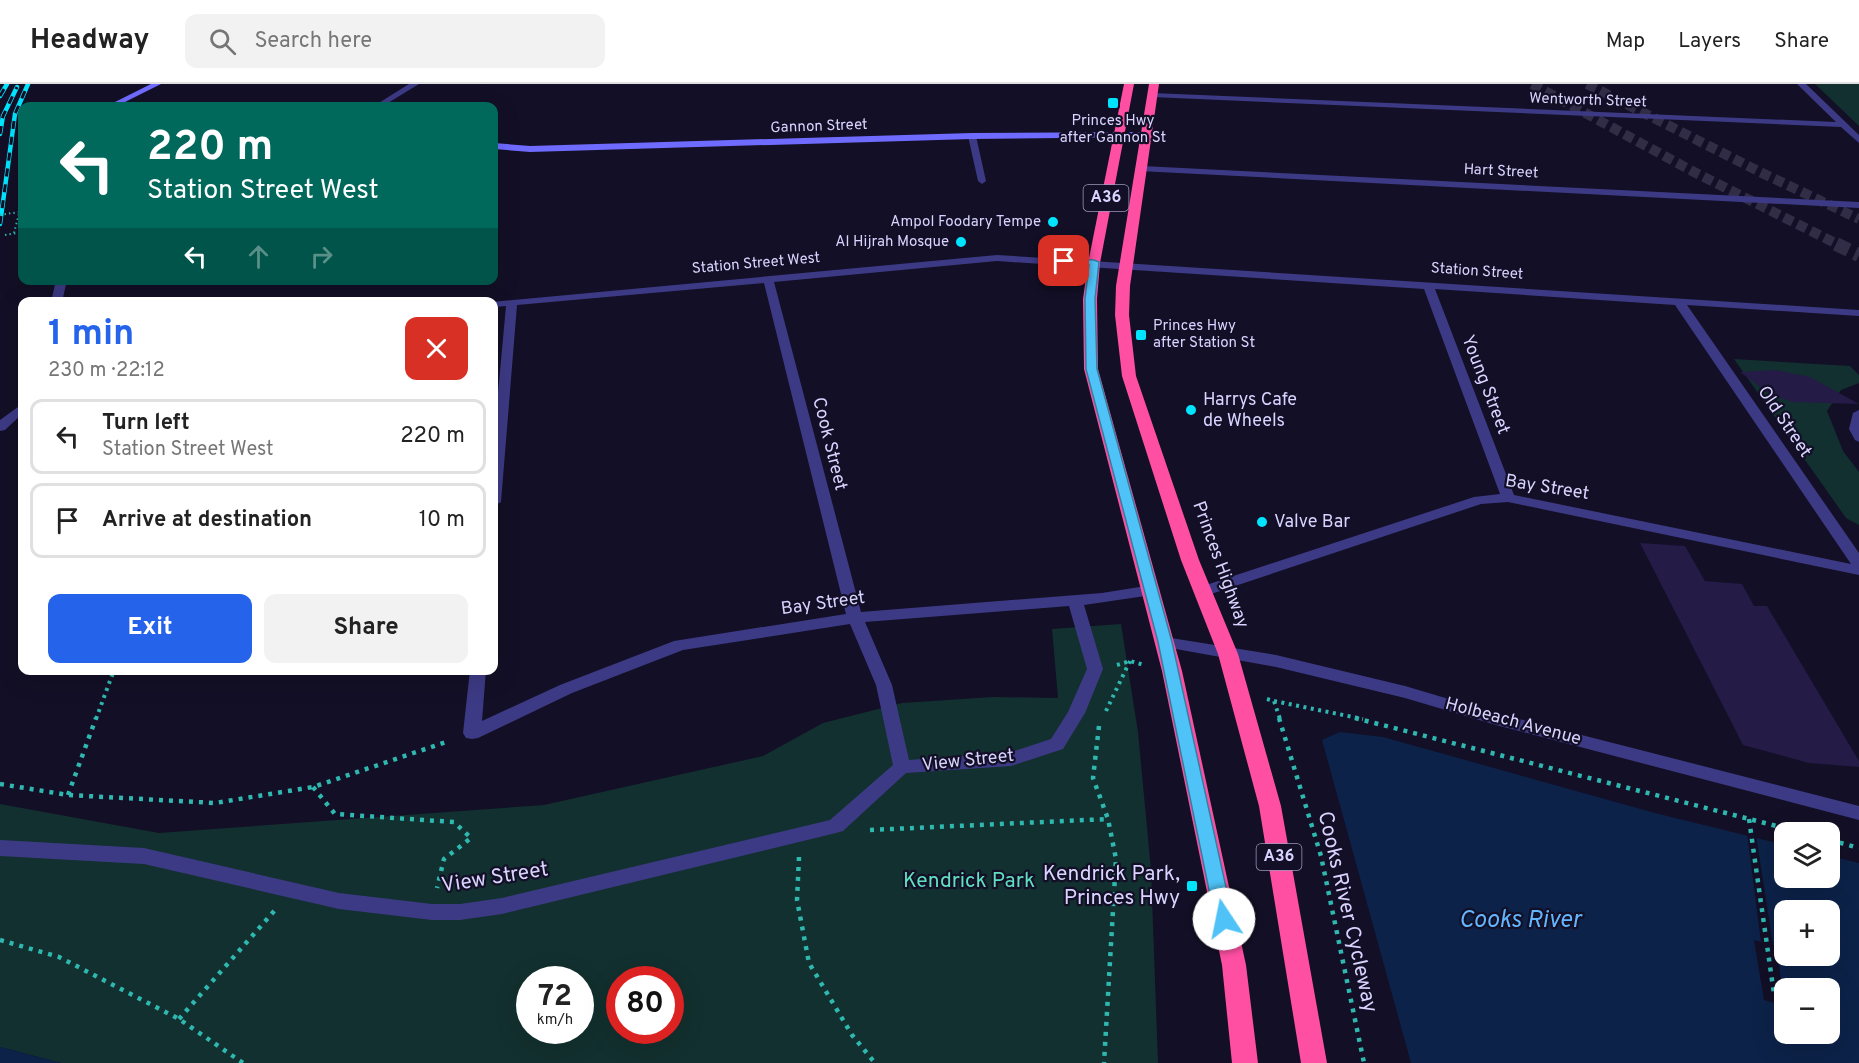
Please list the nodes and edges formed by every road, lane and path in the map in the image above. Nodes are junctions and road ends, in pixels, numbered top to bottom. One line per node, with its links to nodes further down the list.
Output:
1 (157, 84): 6 (street)
2 (415, 84): 7 (street)
3 (1130, 84): 9 (highway, A36)
4 (1801, 84): 8 (street)
5 (1153, 89): 8 (street, Wentworth Street); 10 (highway, Princes Highway / A36)
6 (119, 102)
7 (385, 102)
8 (1844, 125): 12 (street)
9 (1121, 134): 10 (street, Gannon Street); 11 (street, Gannon Street); 23 (highway, A36)
10 (1145, 135): 14 (highway, Princes Highway / A36)
11 (972, 136): 13 (street, Gannon Street); 15 (lane)
12 (1859, 140)
13 (498, 146)
14 (1142, 169): 16 (street, Hart Street); 24 (highway, Princes Highway / A36)
15 (982, 181)
16 (1859, 205)
17 (18, 211): 18 (path, bridge)
18 (0, 215)
19 (18, 217): 21 (path, bridge)
20 (18, 232): 21 (path)
21 (14, 233): 22 (path)
22 (4, 235)
23 (1094, 262): 24 (street, Station Street); 25 (street, Station Street West); 39 (highway, A36)
24 (1126, 264): 26 (street, Station Street); 40 (highway, Princes Highway / A36)
25 (768, 279): 28 (street, Station Street West); 42 (street, Cook Street)
26 (1428, 284): 27 (street, Station Street); 36 (street, Young Street)
27 (1678, 301): 30 (street, Station Street); 37 (street, Old Street)
28 (512, 303): 29 (street, Station Street West); 35 (street)
29 (498, 304)
30 (1859, 313)
31 (18, 412): 33 (street)
32 (1859, 413): 34 (lane)
33 (0, 428)
34 (1859, 438)
35 (498, 458)
36 (1508, 498): 38 (street, Bay Street); 40 (street, Bay Street)
37 (1859, 564)
38 (1859, 570)
39 (1152, 590): 41 (street, Bay Street); 43 (highway, A36)
40 (1202, 592): 44 (highway, Princes Highway / A36)
41 (1075, 601): 42 (street, Bay Street); 46 (street)
42 (855, 618): 52 (street, Bay Street); 53 (street, View Street)
43 (1165, 642): 44 (street, Holbeach Avenue); 47 (highway, A36)
44 (1228, 654): 50 (highway, Princes Highway / A36); 57 (street, Holbeach Avenue)
45 (1130, 662): 46 (path); 47 (path); 58 (path)
46 (1095, 669): 53 (street, View Street)
47 (1172, 671): 74 (highway, A36)
48 (112, 675): 56 (path)
49 (478, 675): 52 (street)
50 (1239, 690): 51 (path); 75 (highway, Princes Highway / A36)
51 (1274, 701): 59 (path); 76 (path, Cooks River Cycleway)
52 (472, 733): 55 (path)
53 (902, 767): 61 (street, View Street)
54 (0, 784): 56 (path)
55 (313, 787): 56 (path); 66 (path)
56 (68, 795)
57 (1859, 813)
58 (1108, 819): 61 (path); 73 (path)
59 (1749, 819): 60 (path); 69 (path)
60 (1774, 825)
61 (836, 826): 62 (street, View Street)
62 (800, 833): 67 (street, View Street); 72 (path)
63 (1840, 843): 65 (path)
64 (0, 848): 67 (street, View Street)
65 (1859, 848)
66 (444, 859)
67 (292, 891): 70 (path)
68 (0, 940): 70 (path)
69 (1774, 994)
70 (179, 1019): 71 (path)
71 (243, 1063)
72 (875, 1063)
73 (1104, 1063)
74 (1245, 1063)
75 (1314, 1063)
76 (1364, 1063)

